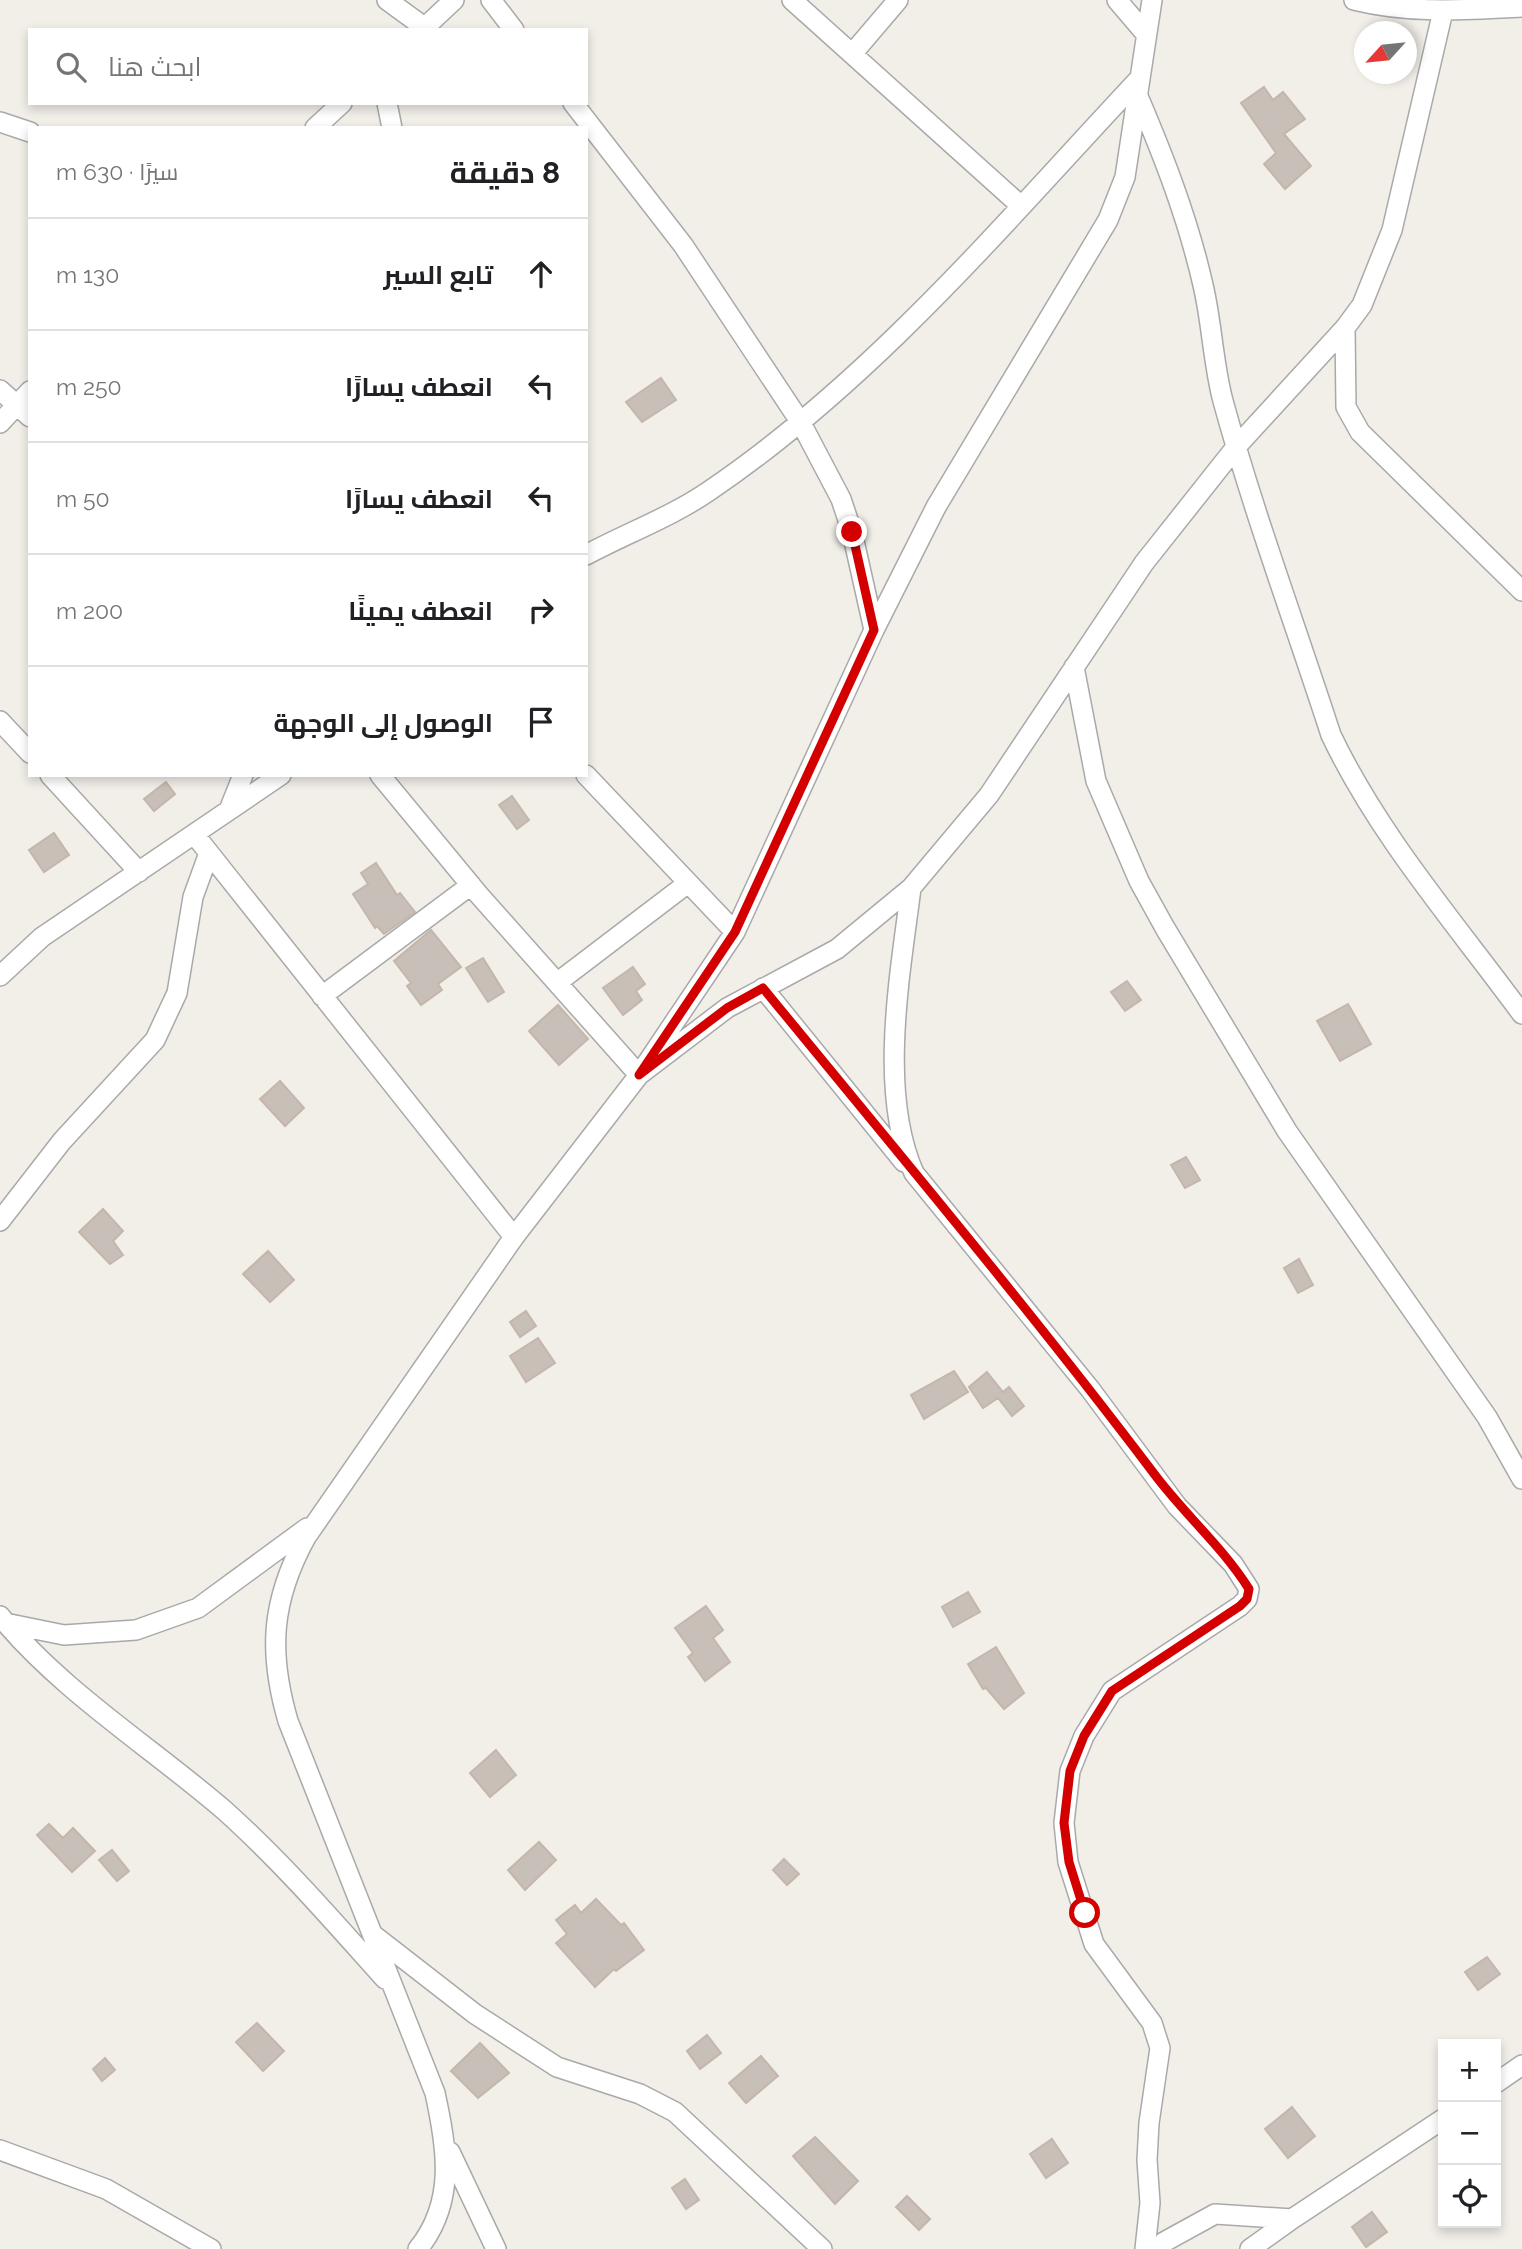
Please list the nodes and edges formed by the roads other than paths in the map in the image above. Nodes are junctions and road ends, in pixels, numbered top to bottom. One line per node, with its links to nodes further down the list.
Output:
1 (387, 0): 11 (street)
2 (454, 0): 11 (street)
3 (491, 0): 12 (street)
4 (792, 0): 14 (street)
5 (898, 0): 14 (street)
6 (1117, 0): 13 (street)
7 (1152, 0): 13 (street)
8 (1354, 0): 10 (street)
9 (1522, 7): 10 (street)
10 (1443, 11): 24 (street)
11 (423, 28)
12 (512, 28)
13 (1146, 34): 15 (street)
14 (852, 54): 23 (street)
15 (1138, 86): 23 (street); 29 (street); 32 (street)
16 (340, 105): 20 (street)
17 (387, 105): 21 (street)
18 (575, 105): 28 (street)
19 (0, 122): 22 (street)
20 (317, 126)
21 (392, 126)
22 (28, 131)
23 (1020, 205): 28 (street)
24 (1346, 328): 29 (street); 31 (street)
25 (0, 390): 26 (street)
26 (25, 404): 27 (street)
27 (0, 423)
28 (802, 423): 30 (street); 32 (street)
29 (1236, 447): 33 (street); 53 (street)
30 (588, 554)
31 (1522, 591)
32 (874, 630): 48 (street)
33 (1074, 667): 47 (street); 58 (street)
34 (0, 720): 35 (street)
35 (28, 751)
36 (52, 777): 44 (street)
37 (242, 777): 41 (street)
38 (278, 777): 41 (street)
39 (382, 777): 46 (street)
40 (588, 777): 45 (street)
41 (228, 811): 42 (street)
42 (194, 834): 43 (street); 44 (street)
43 (209, 853): 52 (street); 56 (street)
44 (139, 872): 49 (street)
45 (688, 883): 48 (street); 50 (street)
46 (471, 885): 50 (street); 52 (street)
47 (911, 888): 51 (street); 55 (street)
48 (735, 932): 54 (street)
49 (0, 976)
50 (558, 982): 54 (street)
51 (763, 988): 54 (street); 55 (street)
52 (322, 996): 57 (street)
53 (1522, 1014)
54 (639, 1075): 57 (street)
55 (914, 1173): 73 (street)
56 (0, 1221)
57 (514, 1237): 59 (street)
58 (1522, 1479)
59 (318, 1518): 60 (street); 61 (street)
60 (2, 1620): 62 (street)
61 (372, 1934): 62 (street); 72 (street)
62 (393, 1987): 66 (street)
63 (1522, 2065): 64 (street)
64 (1501, 2080)
65 (1438, 2122): 68 (street)
66 (445, 2139): 70 (street); 71 (street)
67 (0, 2150): 69 (street)
68 (1292, 2219): 74 (street); 75 (street)
69 (211, 2249)
70 (418, 2249)
71 (496, 2249)
72 (822, 2249)
73 (1145, 2249)
74 (1158, 2249)
75 (1250, 2249)

